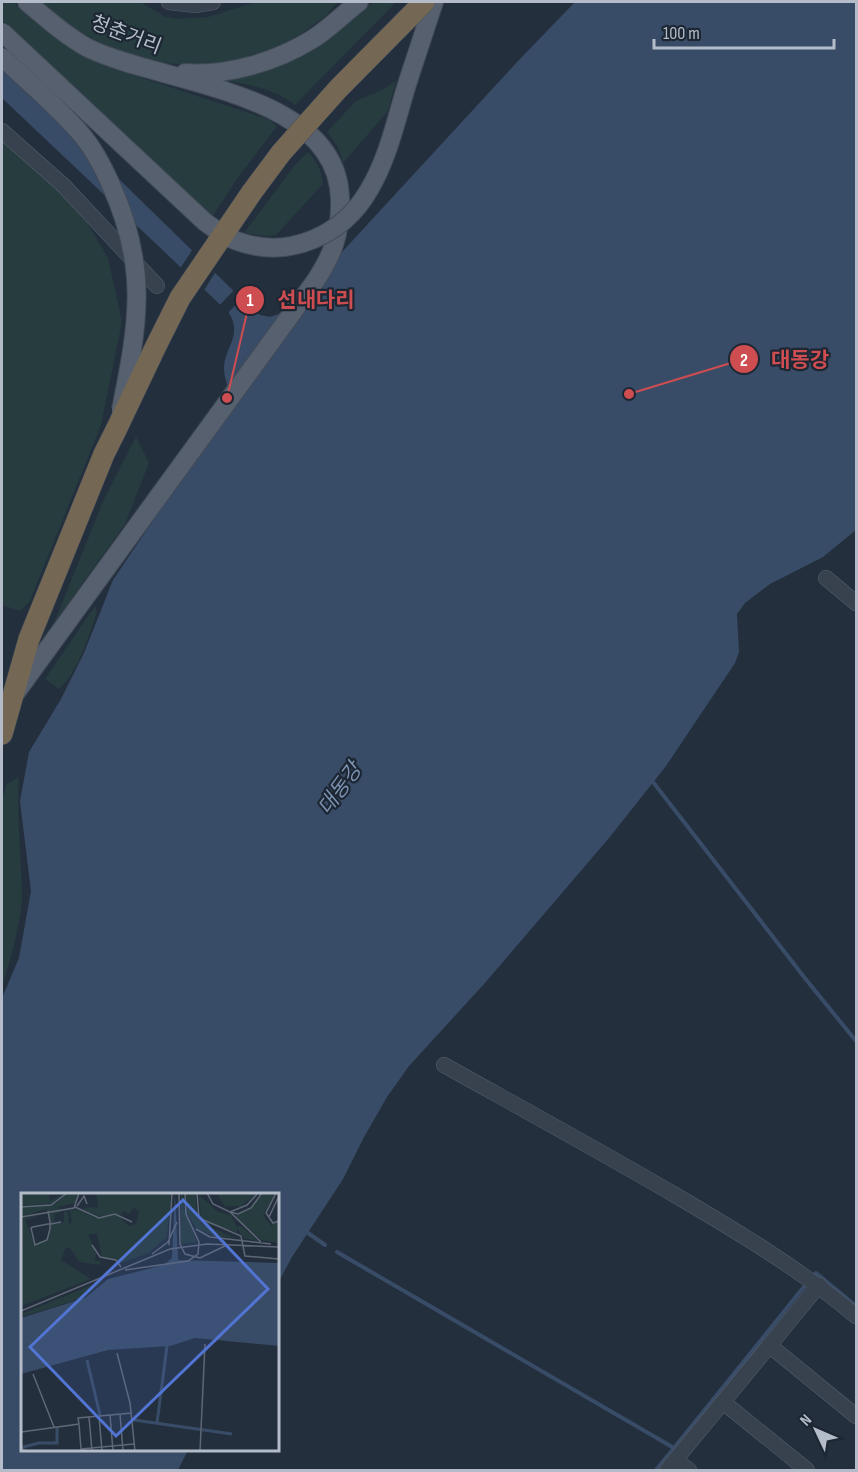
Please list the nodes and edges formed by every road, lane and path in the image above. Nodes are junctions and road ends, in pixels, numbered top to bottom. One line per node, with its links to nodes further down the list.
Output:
1 (27, 2): 9 (main road, 청춘거리)
2 (169, 2): 3 (street)
3 (213, 2)
4 (358, 2): 9 (main road)
5 (424, 2): 12 (highway, bridge)
6 (434, 2): 7 (main road, bridge)
7 (2, 32)
8 (2, 57): 12 (main road, bridge)
9 (154, 70): 15 (main road, 청춘거리, bridge)
10 (2, 131): 11 (street)
11 (157, 286)
12 (116, 430): 15 (highway)
13 (826, 578): 14 (street)
14 (856, 603)
15 (12, 698): 16 (highway)
16 (2, 734)
17 (444, 1065): 18 (street)
18 (819, 1285): 19 (street); 20 (street)
19 (856, 1316)
20 (769, 1345): 21 (street); 22 (street)
21 (723, 1402): 23 (street); 25 (street)
22 (856, 1416)
23 (672, 1465): 24 (street)
24 (689, 1470)
25 (807, 1470)

